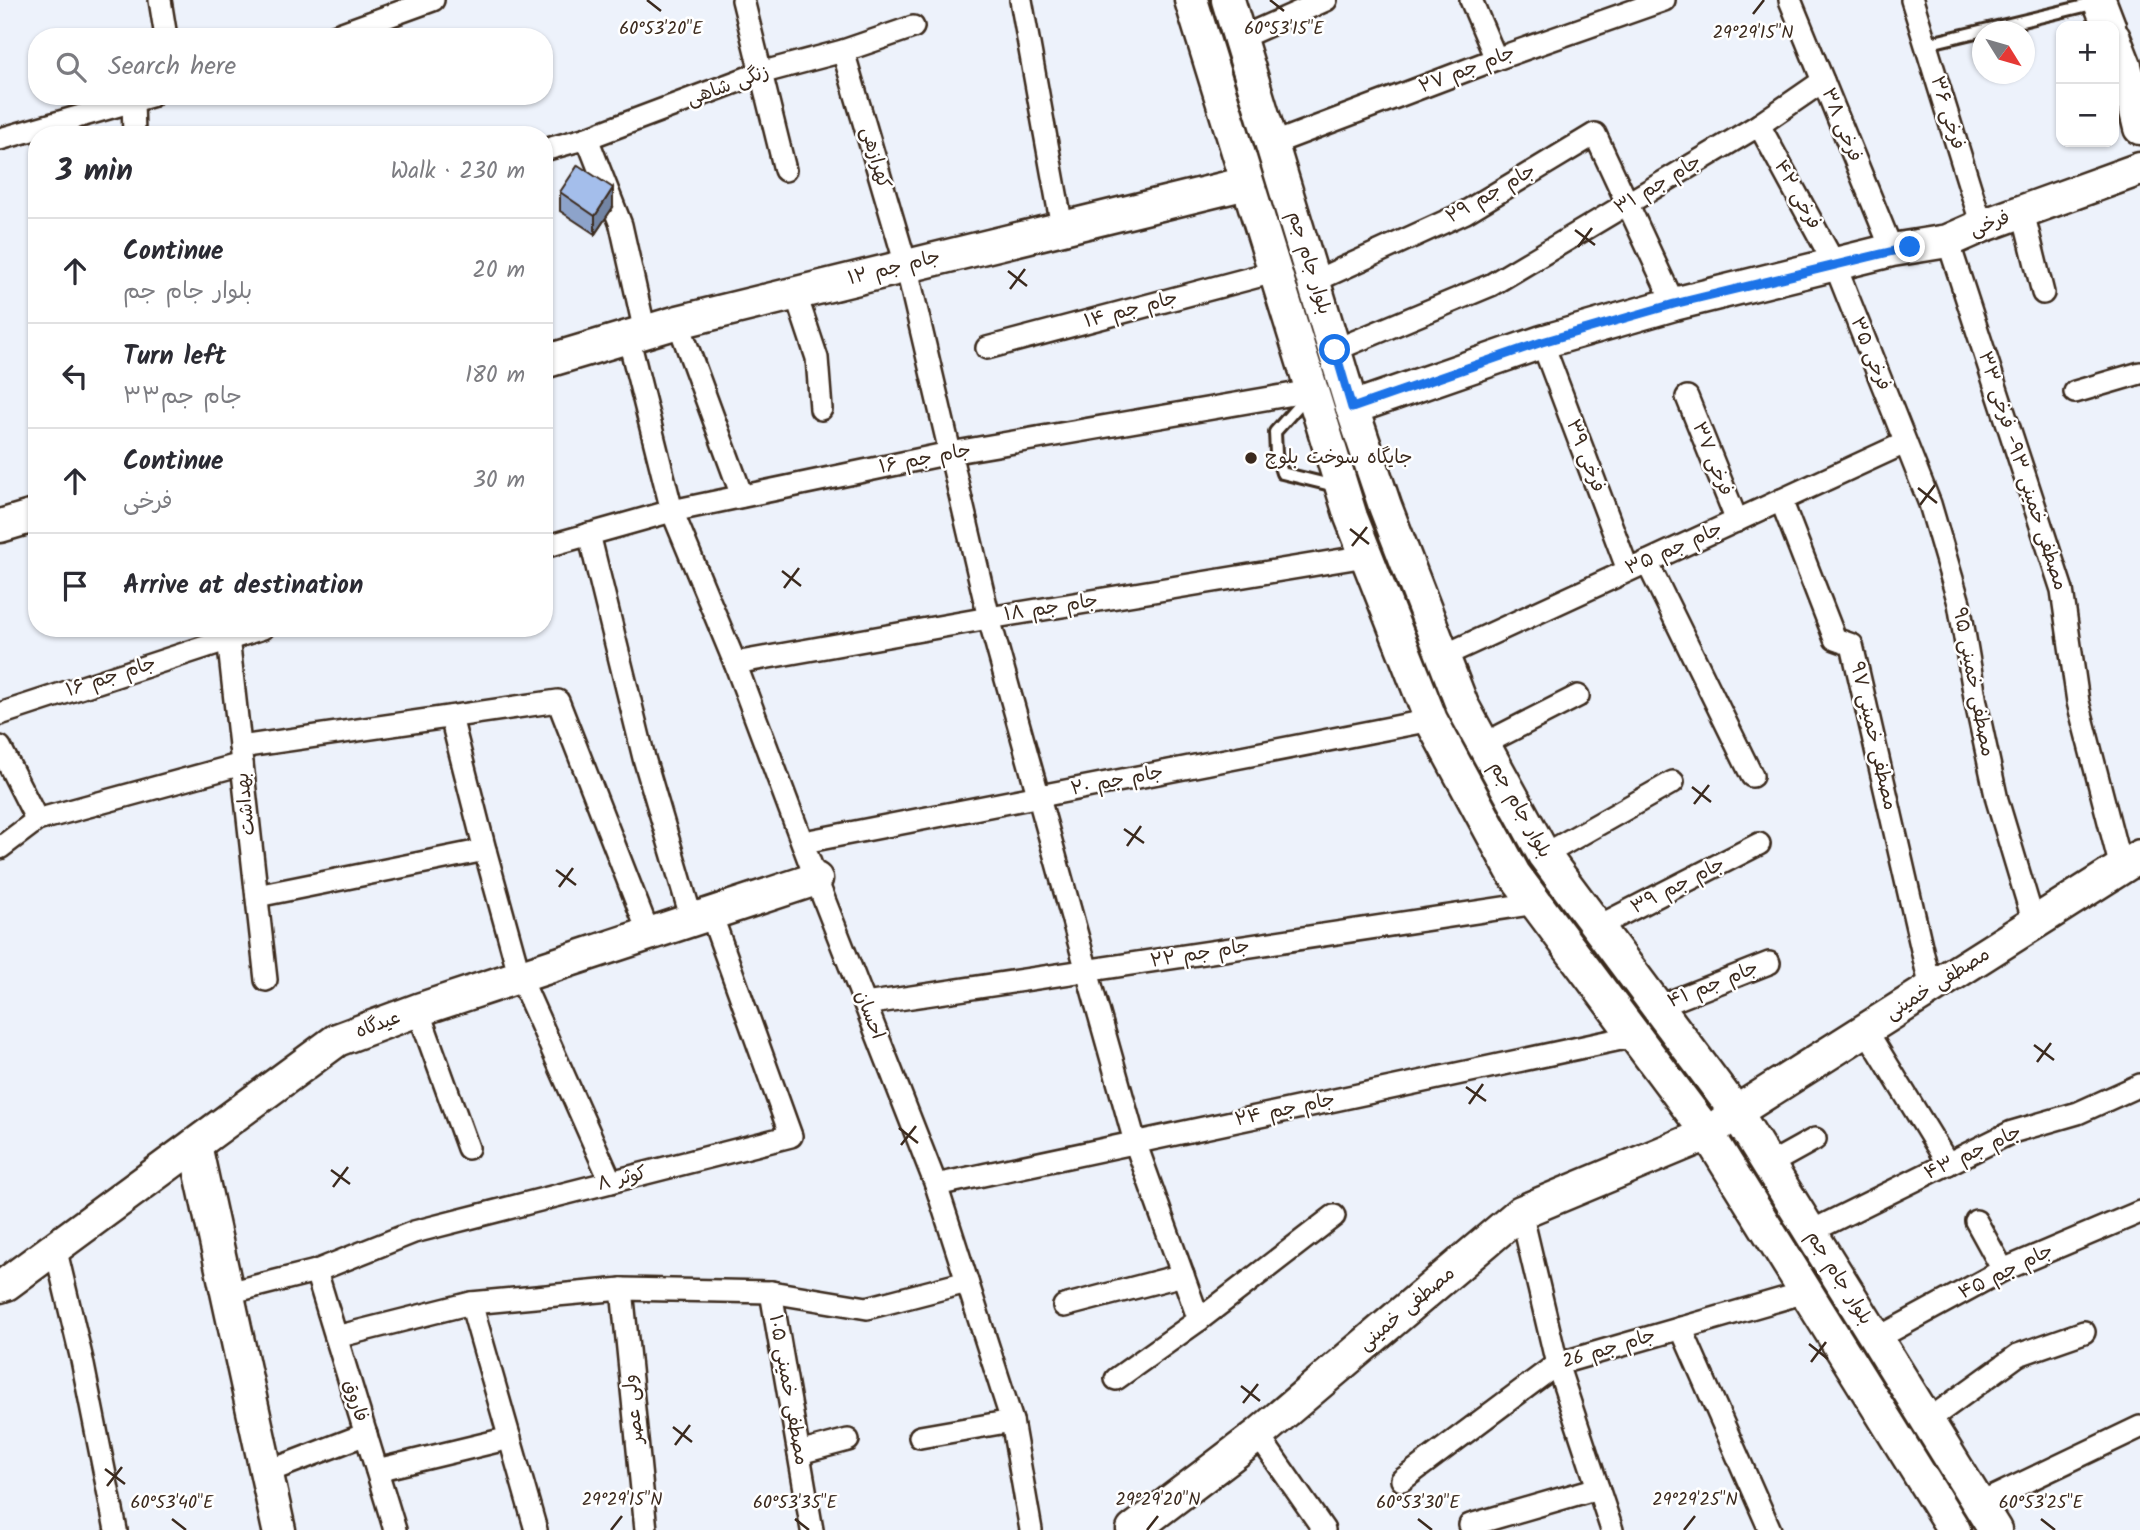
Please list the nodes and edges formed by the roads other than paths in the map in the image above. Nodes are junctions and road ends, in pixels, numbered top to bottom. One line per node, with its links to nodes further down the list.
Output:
1 (160, 0): 14 (street)
2 (433, 0): 15 (street)
3 (743, 0): 21 (street)
4 (1021, 0): 40 (street)
5 (1191, 0): 36 (main road, بلوار جام جم)
6 (1228, 0): 16 (main road, بلوار جام جم)
7 (1326, 0): 16 (street)
8 (1471, 0): 20 (street)
9 (1664, 0): 20 (street, جام جم ۲۷)
10 (1790, 0): 22 (street, فرخی ۳۸)
11 (1912, 0): 17 (street, فرخی ۳۶)
12 (2103, 9): 17 (lane)
13 (913, 27): 18 (street, زنگی شاهی)
14 (165, 28)
15 (356, 28)
16 (1240, 38): 32 (main road, بلوار جام جم)
17 (1926, 44): 39 (street, فرخی ۳۶)
18 (844, 51): 21 (street, زنگی شاهی); 43 (street, کهرازهی)
19 (2119, 52): 28 (main road)
20 (1496, 59): 32 (street, جام جم ۲۷)
21 (760, 73): 30 (street, زنگی شاهی); 35 (street)
22 (1823, 80): 25 (street, جام جم ۳۱); 42 (street, فرخی ۳۸)
23 (121, 105): 26 (street)
24 (141, 105): 27 (street)
25 (1759, 125): 37 (street, جام جم ۳۱); 44 (street, فرخی ۴۲)
26 (46, 126)
27 (136, 126)
28 (2140, 128)
29 (28, 131): 31 (street)
30 (587, 138): 33 (street, زنگی شاهی); 51 (street, احسان)
31 (0, 139)
32 (1272, 145): 46 (main road, بلوار جام جم)
33 (553, 147)
34 (2140, 169): 38 (main road, فرخی)
35 (785, 170)
36 (1247, 183): 40 (main road, جام جم ۱۲); 45 (main road, بلوار جام جم)
37 (1628, 204): 46 (street, جام جم ۲۹); 49 (street); 54 (street, جام جم ۳۱)
38 (2023, 212): 39 (main road, فرخی); 48 (street)
39 (1982, 226): 41 (main road, فرخی)
40 (1062, 227): 43 (main road, جام جم ۱۲)
41 (1948, 241): 42 (main road, فرخی); 97 (street, مصطفی خمینی ۹۳- فرخی ۳۳)
42 (1892, 250): 44 (main road, فرخی)
43 (906, 265): 47 (main road, جام جم ۱۲); 63 (street, کهرازهی)
44 (1835, 265): 49 (main road, فرخی); 62 (street, فرخی ۳۵)
45 (1275, 272): 53 (street, جام جم ۱۴); 57 (main road, بلوار جام جم)
46 (1315, 281): 54 (main road, بلوار جام جم)
47 (796, 292): 50 (main road, جام جم ۱۲); 61 (street)
48 (2043, 293)
49 (1674, 304): 52 (main road, فرخی)
50 (678, 321): 51 (main road, جام جم ۱۲); 65 (street)
51 (636, 334): 55 (main road, جام جم ۱۲); 67 (street, احسان)
52 (1542, 342): 60 (main road, فرخی); 74 (street, فرخی ۳۹)
53 (987, 348)
54 (1335, 350): 60 (main road, بلوار جام جم)
55 (553, 359)
56 (2140, 373): 58 (street)
57 (1311, 391): 63 (street, جام جم ۱۶); 64 (main road, بلوار جام جم); 64 (lane)
58 (2075, 391)
59 (1687, 397): 69 (street, فرخی ۳۷)
60 (1352, 408): 78 (main road, بلوار جام جم)
61 (821, 409)
62 (1905, 443): 66 (street, جام جم ۳۵); 102 (street, مصطفی خمینی ۹۵)
63 (950, 453): 65 (street, جام جم ۱۶); 75 (street, کهرازهی)
64 (1342, 487): 73 (main road, بلوار جام جم)
65 (742, 496): 67 (street, جام جم ۱۶)
66 (1782, 500): 69 (street, جام جم ۳۵); 109 (street, مصطفی خمینی ۹۷)
67 (672, 511): 71 (street, جام جم ۱۶); 79 (street, احسان)
68 (28, 517): 70 (main road)
69 (1737, 521): 74 (street, جام جم ۳۵)
70 (0, 526)
71 (589, 534): 72 (street, جام جم ۱۶); 101 (street)
72 (553, 544)
73 (1366, 556): 75 (street, جام جم ۱۸); 84 (main road, بلوار جام جم)
74 (1637, 566): 78 (street, جام جم ۳۵); 88 (street, فرخی ۳۹)
75 (989, 618): 79 (street, جام جم ۱۸); 90 (street, کهرازهی)
76 (217, 637): 82 (street, جام جم ۱۶)
77 (228, 637): 87 (street, بهداشت)
78 (1443, 656): 81 (main road, بلوار جام جم)
79 (735, 663): 92 (street, احسان)
80 (1578, 696): 85 (street)
81 (1462, 705): 84 (main road); 85 (main road, بلوار جام جم)
82 (0, 714)
83 (451, 717): 87 (street); 95 (street); 104 (street)
84 (1431, 720): 90 (street, جام جم ۲۰); 100 (main road, بلوار جام جم)
85 (1484, 744): 96 (main road, بلوار جام جم)
86 (0, 747): 91 (street)
87 (241, 755): 91 (street); 99 (street, بهداشت)
88 (1752, 776)
89 (1673, 782): 96 (street)
90 (1039, 796): 92 (street, جام جم ۲۰); 106 (street, کهرازهی)
91 (37, 820): 94 (street)
92 (804, 842): 98 (street, احسان)
93 (1759, 844): 103 (street, جام جم ۳۹)
94 (0, 848)
95 (485, 850): 99 (street); 107 (street)
96 (1544, 855): 103 (main road, بلوار جام جم)
97 (2131, 862): 102 (main road, مصطفی خمینی)
98 (816, 879): 101 (main road, عیدگاه); 110 (street, احسان)
99 (257, 896): 108 (street, بهداشت)
100 (1536, 903): 106 (street, جام جم ۲۲); 114 (main road, بلوار جام جم)
101 (702, 917): 104 (main road, عیدگاه); 124 (street, کوثر ۸)
102 (2034, 923): 109 (main road, مصطفی خمینی)
103 (1597, 927): 111 (main road, بلوار جام جم)
104 (649, 934): 107 (main road, عیدگاه)
105 (1769, 963): 111 (street, جام جم ۴۱)
106 (1087, 971): 110 (street, جام جم ۲۲); 119 (street, کهرازهی)
107 (520, 976): 112 (main road, عیدگاه); 124 (street)
108 (266, 981)
109 (1931, 989): 113 (main road, مصطفی خمینی)
110 (865, 1004): 125 (street, احسان)
111 (1657, 1007): 116 (main road, بلوار جام جم)
112 (418, 1010): 120 (main road, عیدگاه); 121 (street)
113 (1866, 1030): 116 (main road, مصطفی خمینی); 122 (street)
114 (1635, 1036): 117 (main road, بلوار جام جم); 119 (street, جام جم ۲۴)
115 (2140, 1085): 122 (street, جام جم ۴۳)
116 (1736, 1112): 117 (main road, مصطفی خمینی); 123 (main road, بلوار جام جم)
117 (1708, 1134): 126 (main road, مصطفی خمینی); 139 (main road, بلوار جام جم)
118 (1815, 1139): 123 (street)
119 (1135, 1142): 125 (street, جام جم ۲۴); 134 (street, کهرازهی)
120 (195, 1144): 131 (main road, عیدگاه); 140 (main road)
121 (468, 1148)
122 (1948, 1164): 130 (street, جام جم ۴۳)
123 (1768, 1165): 130 (main road, بلوار جام جم)
124 (611, 1182): 133 (street, کوثر ۸)
125 (936, 1185): 135 (street, احسان)
126 (1521, 1212): 148 (street); 154 (main road, مصطفی خمینی)
127 (2140, 1212): 132 (street, جام جم ۴۵)
128 (1334, 1216): 143 (street)
129 (1976, 1221): 132 (street)
130 (1810, 1232): 147 (main road, بلوار جام جم)
131 (55, 1247): 136 (main road, عیدگاه); 165 (street)
132 (2003, 1270): 147 (street, جام جم ۴۵)
133 (316, 1271): 140 (street, کوثر ۸); 146 (street, فاروق)
134 (1183, 1275): 142 (street); 143 (street, کهرازهی)
135 (967, 1282): 138 (street); 151 (street, احسان)
136 (0, 1286)
137 (622, 1289): 138 (street); 141 (street); 169 (street, ولی عصر)
138 (771, 1292): 158 (street, مصطفی خمینی ۱۰۵)
139 (1806, 1292): 144 (street, جام جم 26); 176 (main road, بلوار جام جم)
140 (228, 1293): 160 (main road)
141 (471, 1303): 146 (street); 156 (street)
142 (1064, 1306)
143 (1199, 1320): 149 (street)
144 (1681, 1328): 148 (street, جام جم 26); 175 (street)
145 (2084, 1332): 150 (street)
146 (336, 1337): 153 (street, فاروق)
147 (1876, 1339): 150 (main road, بلوار جام جم)
148 (1557, 1364): 161 (street, جام جم 26); 162 (street)
149 (1116, 1379)
150 (1927, 1420): 163 (main road, بلوار جام جم)
151 (1012, 1421): 155 (street); 171 (street, احسان)
152 (2140, 1427): 163 (street)
153 (366, 1434): 159 (street, فاروق); 160 (street)
154 (1258, 1435): 172 (main road, مصطفی خمینی); 173 (street)
155 (920, 1437)
156 (510, 1438): 159 (street); 168 (street)
157 (848, 1440): 158 (street)
158 (799, 1453): 170 (street, مصطفی خمینی ۱۰۵)
159 (377, 1470): 167 (street, فاروق)
160 (267, 1472): 166 (main road)
161 (1402, 1480)
162 (1598, 1488): 164 (street); 174 (street)
163 (1987, 1517)
164 (1471, 1525)
165 (116, 1530)
166 (279, 1530)
167 (395, 1530)
168 (536, 1530)
169 (646, 1530)
170 (812, 1530)
171 (1031, 1530)
172 (1134, 1530)
173 (1324, 1530)
174 (1612, 1530)
175 (1770, 1530)
176 (1954, 1530)

